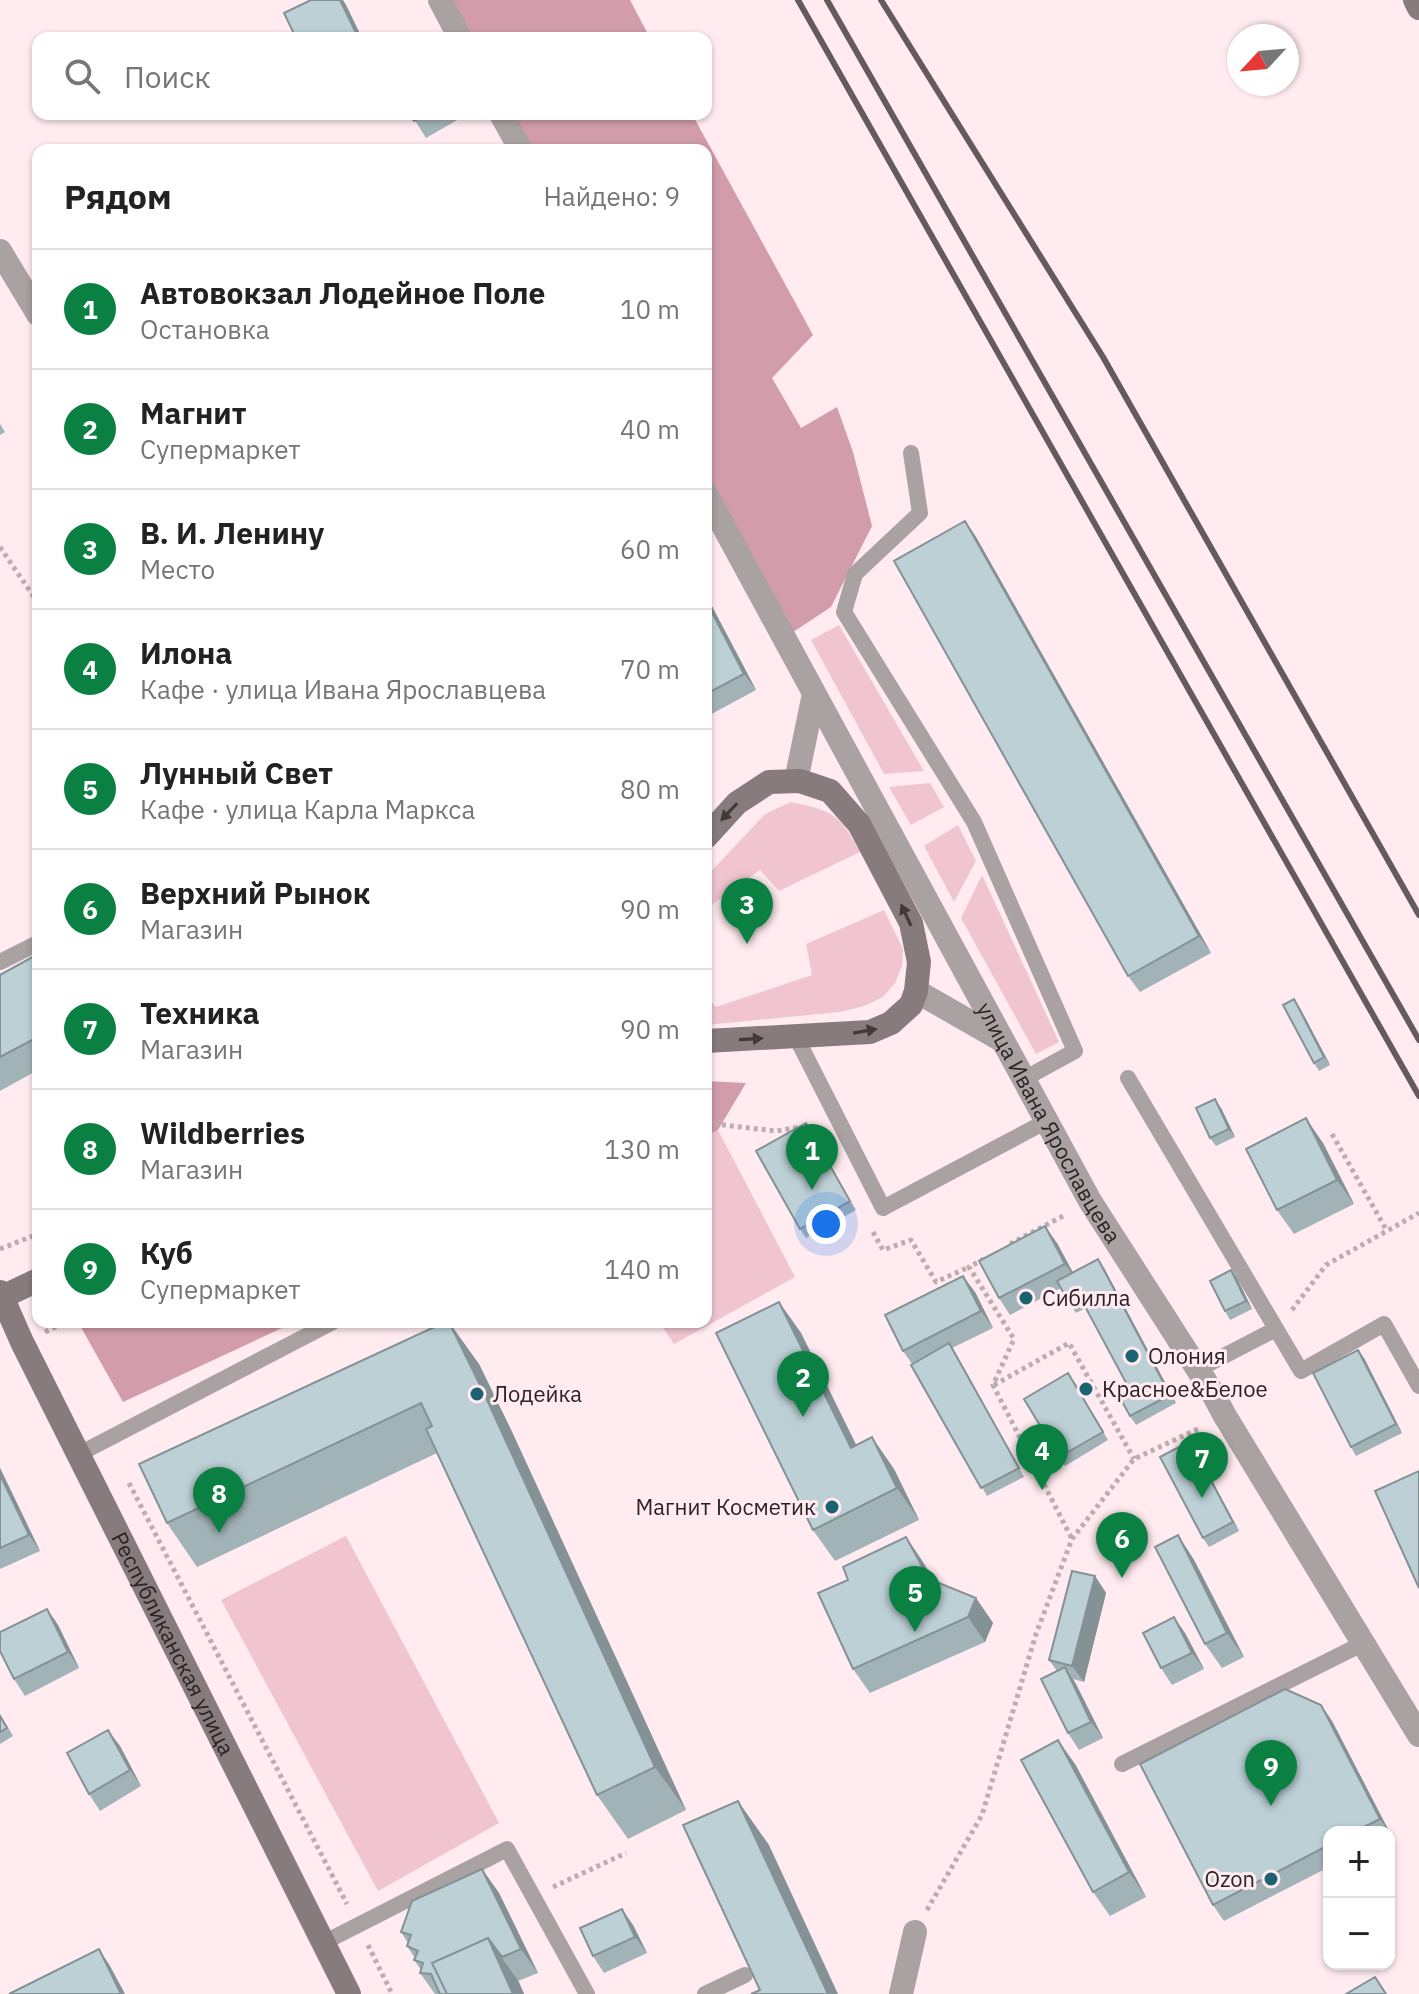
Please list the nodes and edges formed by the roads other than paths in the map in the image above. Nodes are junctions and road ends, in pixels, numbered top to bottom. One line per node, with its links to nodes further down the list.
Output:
1 (440, 0): 4 (street)
2 (1415, 0): 3 (street)
3 (1419, 8)
4 (457, 32)
5 (504, 120): 6 (street)
6 (518, 144)
7 (0, 251): 8 (street)
8 (32, 304)
9 (911, 453): 21 (lane)
10 (712, 505): 11 (street, улица Ивана Ярославцева)
11 (814, 694): 12 (street); 18 (street, улица Ивана Ярославцева)
12 (796, 781): 13 (street, one-way to 13); 16 (street, one-way to 12)
13 (712, 830)
14 (32, 946): 15 (lane)
15 (0, 962)
16 (916, 991): 17 (street, one-way to 16); 18 (street)
17 (796, 1037): 19 (street, one-way to 17); 22 (lane)
18 (1000, 1039): 21 (street, улица Ивана Ярославцева)
19 (712, 1041)
20 (1128, 1078): 25 (lane)
21 (1022, 1080): 22 (street, улица Ивана Ярославцева)
22 (1045, 1122): 27 (street, улица Ивана Ярославцева)
23 (32, 1283): 24 (street)
24 (1, 1296): 29 (street, Республиканская улица)
25 (1275, 1326): 27 (lane); 28 (lane)
26 (321, 1328): 29 (lane)
27 (1197, 1370): 30 (street, улица Ивана Ярославцева)
28 (1419, 1386)
29 (79, 1454): 34 (street, Республиканская улица)
30 (1362, 1644): 31 (street, улица Ивана Ярославцева); 32 (lane)
31 (1419, 1735)
32 (1122, 1764)
33 (915, 1932): 39 (street)
34 (323, 1943): 36 (street, Республиканская улица); 37 (lane)
35 (745, 1975): 38 (lane)
36 (349, 1994)
37 (587, 1994)
38 (705, 1994)
39 (901, 1994)

